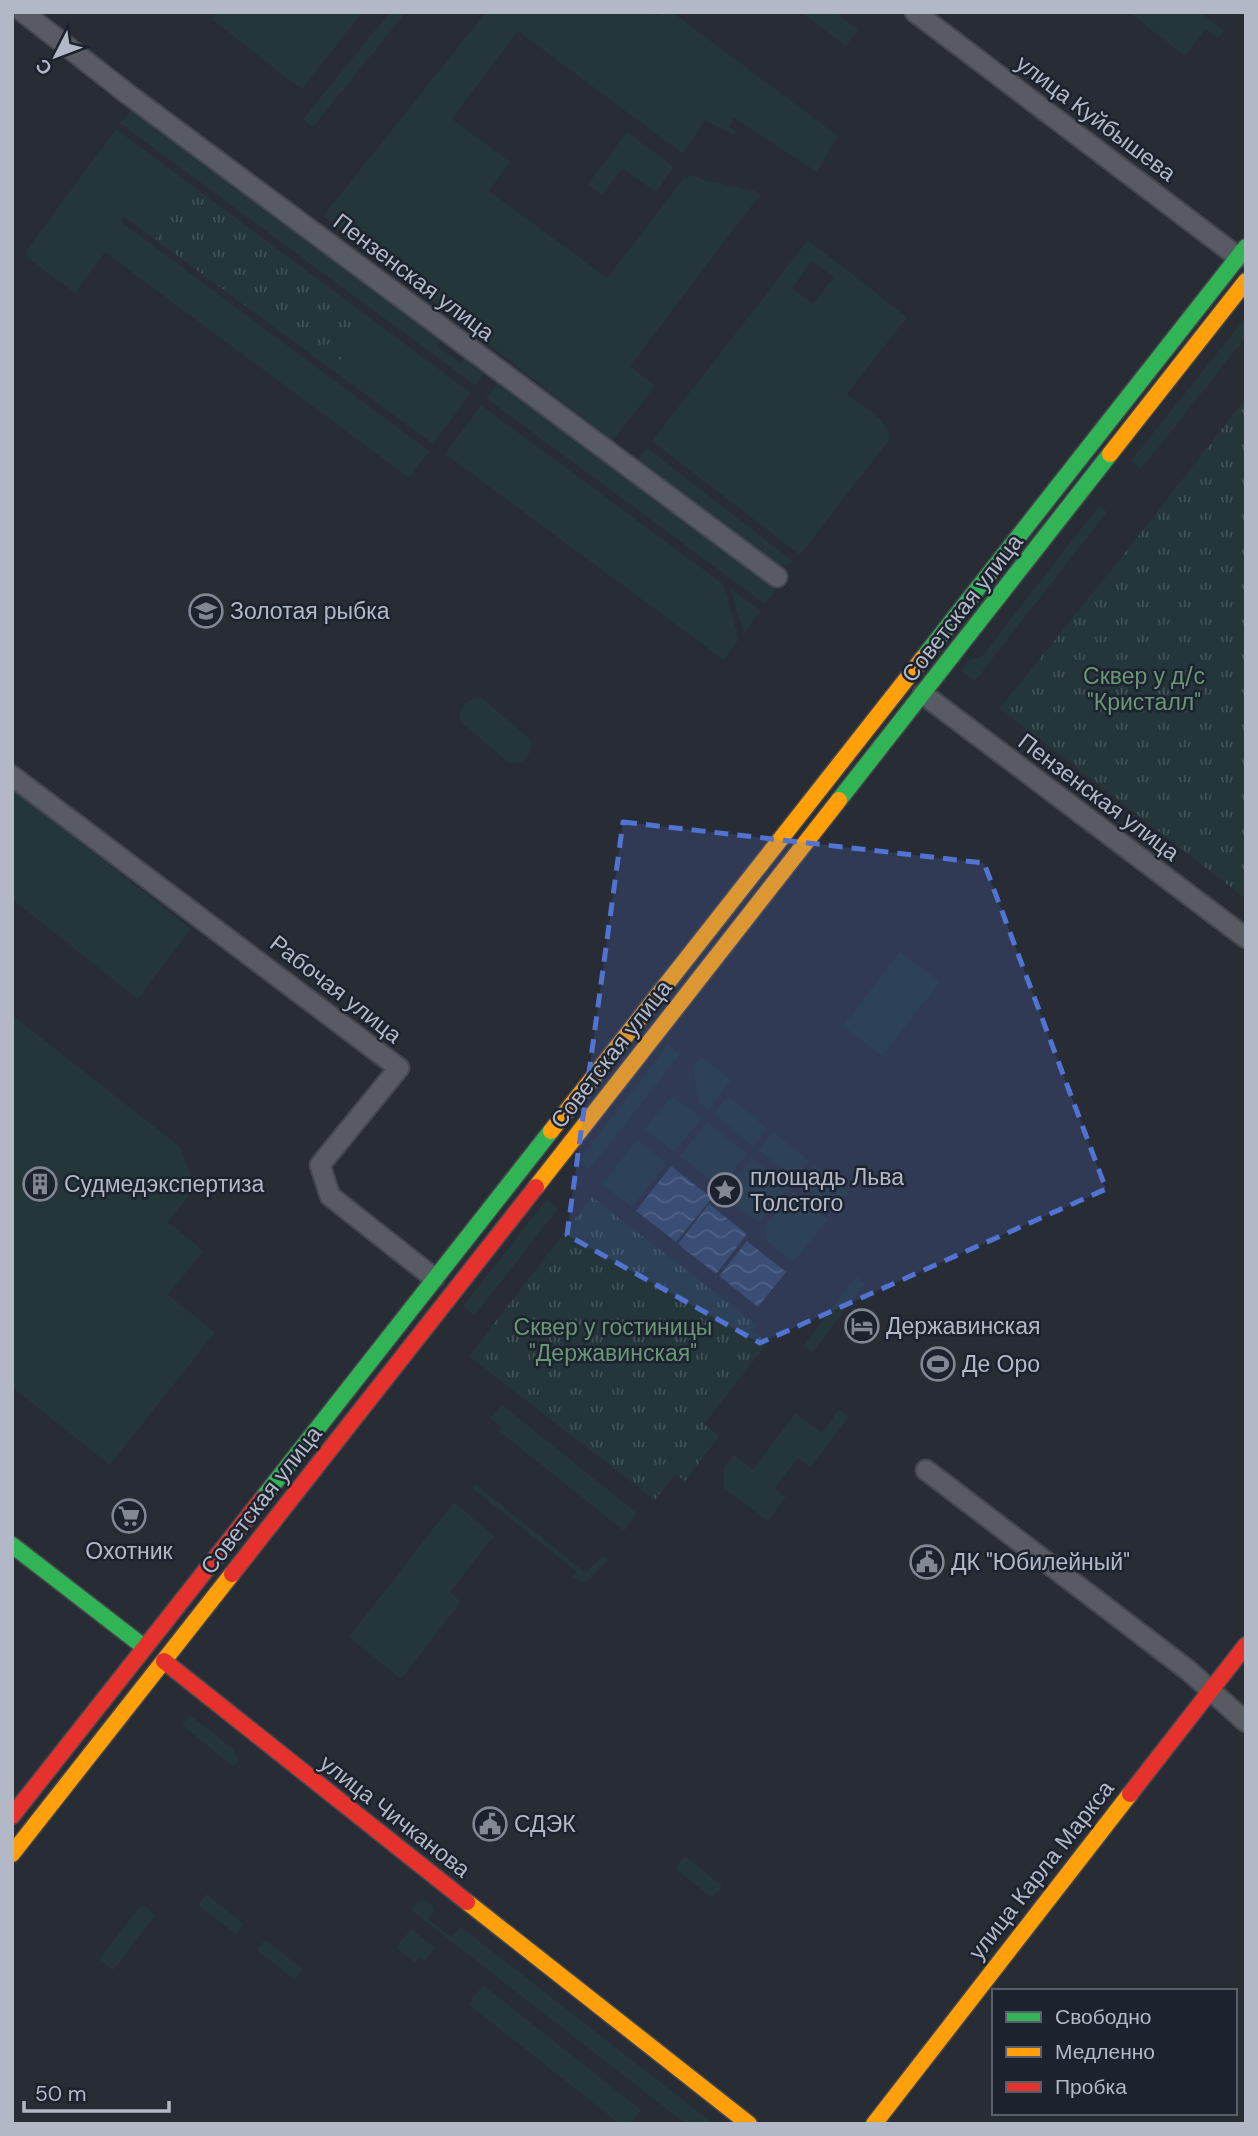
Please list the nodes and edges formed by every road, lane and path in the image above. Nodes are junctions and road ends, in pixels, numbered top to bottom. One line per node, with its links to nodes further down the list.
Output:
1 (23, 12): 5 (street, Пензенская улица)
2 (915, 12): 3 (street, улица Куйбышева)
3 (1243, 256): 6 (main road)
4 (1246, 281): 7 (main road, Советская улица)
5 (777, 577)
6 (904, 680): 7 (main road); 10 (main road)
7 (923, 694): 9 (street, Пензенская улица); 15 (main road, Советская улица)
8 (12, 776): 10 (street, Рабочая улица)
9 (1246, 938)
10 (433, 1278): 14 (main road)
11 (926, 1470): 16 (street)
12 (12, 1545): 14 (main road, улица Чичканова)
13 (1246, 1645): 16 (main road, улица Карла Маркса)
14 (145, 1647): 15 (main road, улица Чичканова); 18 (main road)
15 (164, 1661): 19 (main road, Советская улица); 20 (main road, улица Чичканова)
16 (1210, 1689): 17 (street); 21 (main road, улица Карла Маркса)
17 (1246, 1722)
18 (12, 1816)
19 (12, 1854)
20 (749, 2124)
21 (874, 2124)

